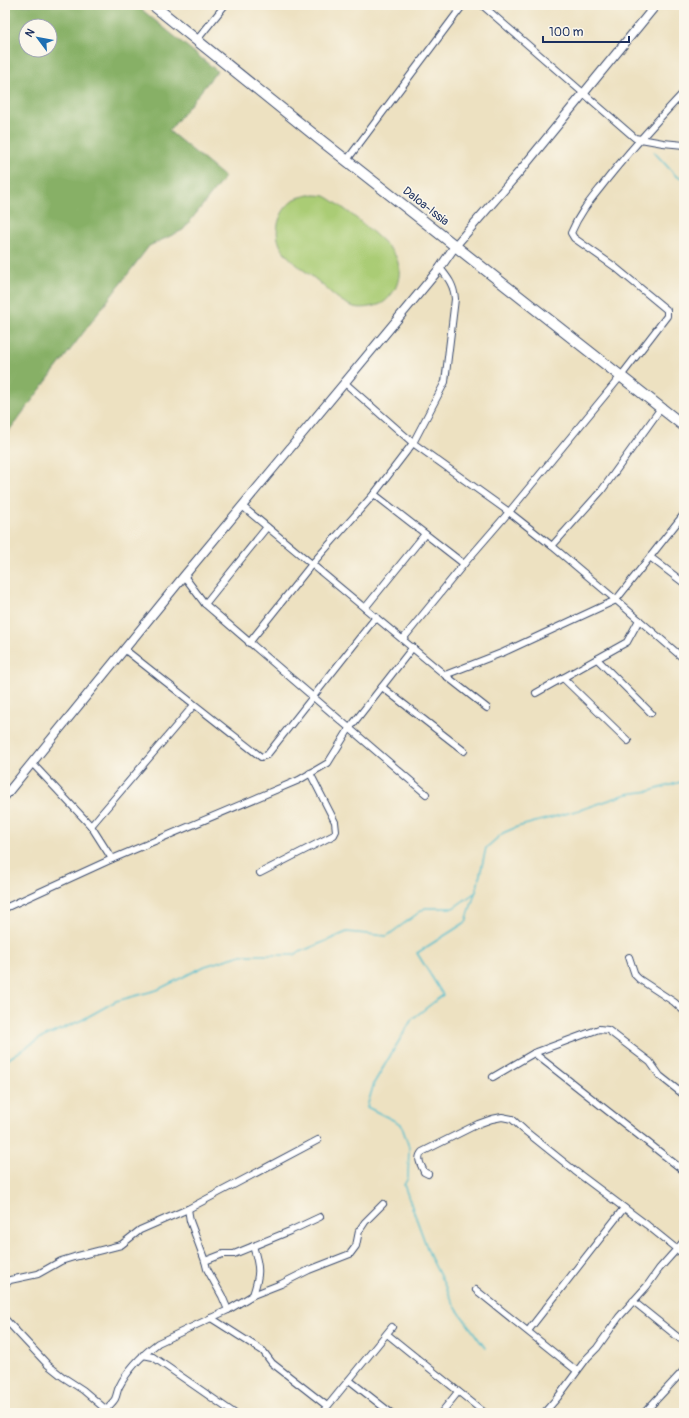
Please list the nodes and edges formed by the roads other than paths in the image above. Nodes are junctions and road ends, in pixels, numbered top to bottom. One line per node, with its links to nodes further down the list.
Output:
1 (154, 5): 6 (main road, Daloa-Issia)
2 (225, 5): 6 (street)
3 (463, 5): 11 (street)
4 (482, 5): 8 (street)
5 (656, 5): 8 (street)
6 (197, 40): 11 (main road, Daloa-Issia)
7 (684, 92): 9 (street)
8 (583, 94): 9 (street); 12 (street)
9 (641, 138): 10 (street); 14 (street)
10 (684, 145)
11 (347, 160): 12 (main road, Daloa-Issia)
12 (455, 246): 13 (street); 14 (main road, Daloa-Issia)
13 (440, 268): 15 (street); 18 (street)
14 (621, 376): 16 (main road, Daloa-Issia); 21 (street)
15 (345, 383): 18 (street); 20 (street)
16 (661, 408): 17 (main road, Daloa-Issia); 25 (street)
17 (684, 426)
18 (413, 443): 19 (street); 21 (street)
19 (374, 494): 24 (street); 27 (street)
20 (242, 506): 23 (street); 29 (street)
21 (510, 512): 25 (street); 28 (street)
22 (683, 516): 26 (street)
23 (267, 527): 27 (street); 32 (street)
24 (424, 534): 28 (street); 33 (street)
25 (552, 546): 31 (street)
26 (650, 557): 30 (street); 31 (street)
27 (312, 564): 33 (street); 37 (street)
28 (464, 564): 36 (street)
29 (184, 576): 32 (street); 39 (street)
30 (684, 583)
31 (616, 600): 35 (street); 42 (street)
32 (205, 604): 37 (street)
33 (365, 608): 34 (street)
34 (376, 617): 36 (street); 46 (street)
35 (639, 620): 40 (street); 41 (street)
36 (403, 639): 38 (street)
37 (249, 643): 46 (street)
38 (413, 647): 42 (street); 44 (street)
39 (124, 649): 47 (street); 53 (street)
40 (597, 659): 43 (street); 49 (street)
41 (684, 659)
42 (446, 675): 48 (street)
43 (563, 678): 45 (street); 51 (street)
44 (382, 686): 50 (street); 52 (street)
45 (536, 693)
46 (312, 697): 47 (street); 50 (street)
47 (194, 706): 57 (street)
48 (487, 708)
49 (651, 713)
50 (349, 729): 54 (street); 55 (street)
51 (628, 741)
52 (464, 751)
53 (32, 762): 56 (street); 57 (street)
54 (310, 773): 58 (street); 59 (street)
55 (426, 794)
56 (5, 796)
57 (91, 826): 58 (street)
58 (112, 859): 60 (street)
59 (260, 873)
60 (5, 908)
61 (629, 957): 62 (street)
62 (684, 1011)
63 (534, 1053): 64 (street); 65 (street); 67 (street)
64 (493, 1077)
65 (684, 1095)
66 (318, 1140): 71 (street)
67 (684, 1171)
68 (428, 1174): 70 (street)
69 (383, 1204): 81 (street)
70 (624, 1208): 75 (street); 87 (street)
71 (188, 1209): 77 (street); 78 (street)
72 (320, 1217): 74 (street)
73 (684, 1241): 75 (street)
74 (253, 1246): 77 (street); 81 (street)
75 (678, 1249): 76 (street); 82 (street)
76 (684, 1255)
77 (205, 1261): 83 (street)
78 (8, 1278): 79 (street)
79 (5, 1284)
80 (476, 1290): 87 (street)
81 (253, 1295): 83 (street)
82 (633, 1301): 89 (street); 92 (street)
83 (228, 1310): 84 (street)
84 (211, 1318): 90 (street); 95 (street)
85 (5, 1319): 96 (street)
86 (392, 1327): 88 (street)
87 (528, 1331): 92 (street)
88 (387, 1334): 93 (street); 94 (street)
89 (684, 1342)
90 (143, 1355): 96 (street); 97 (street)
91 (684, 1370): 103 (street)
92 (578, 1371): 102 (street)
93 (349, 1380): 95 (street); 99 (street)
94 (458, 1392): 100 (street); 101 (street)
95 (327, 1406): 98 (street)
96 (106, 1412)
97 (234, 1413)
98 (322, 1413)
99 (391, 1413)
100 (441, 1413)
101 (485, 1413)
102 (544, 1413)
103 (644, 1413)

